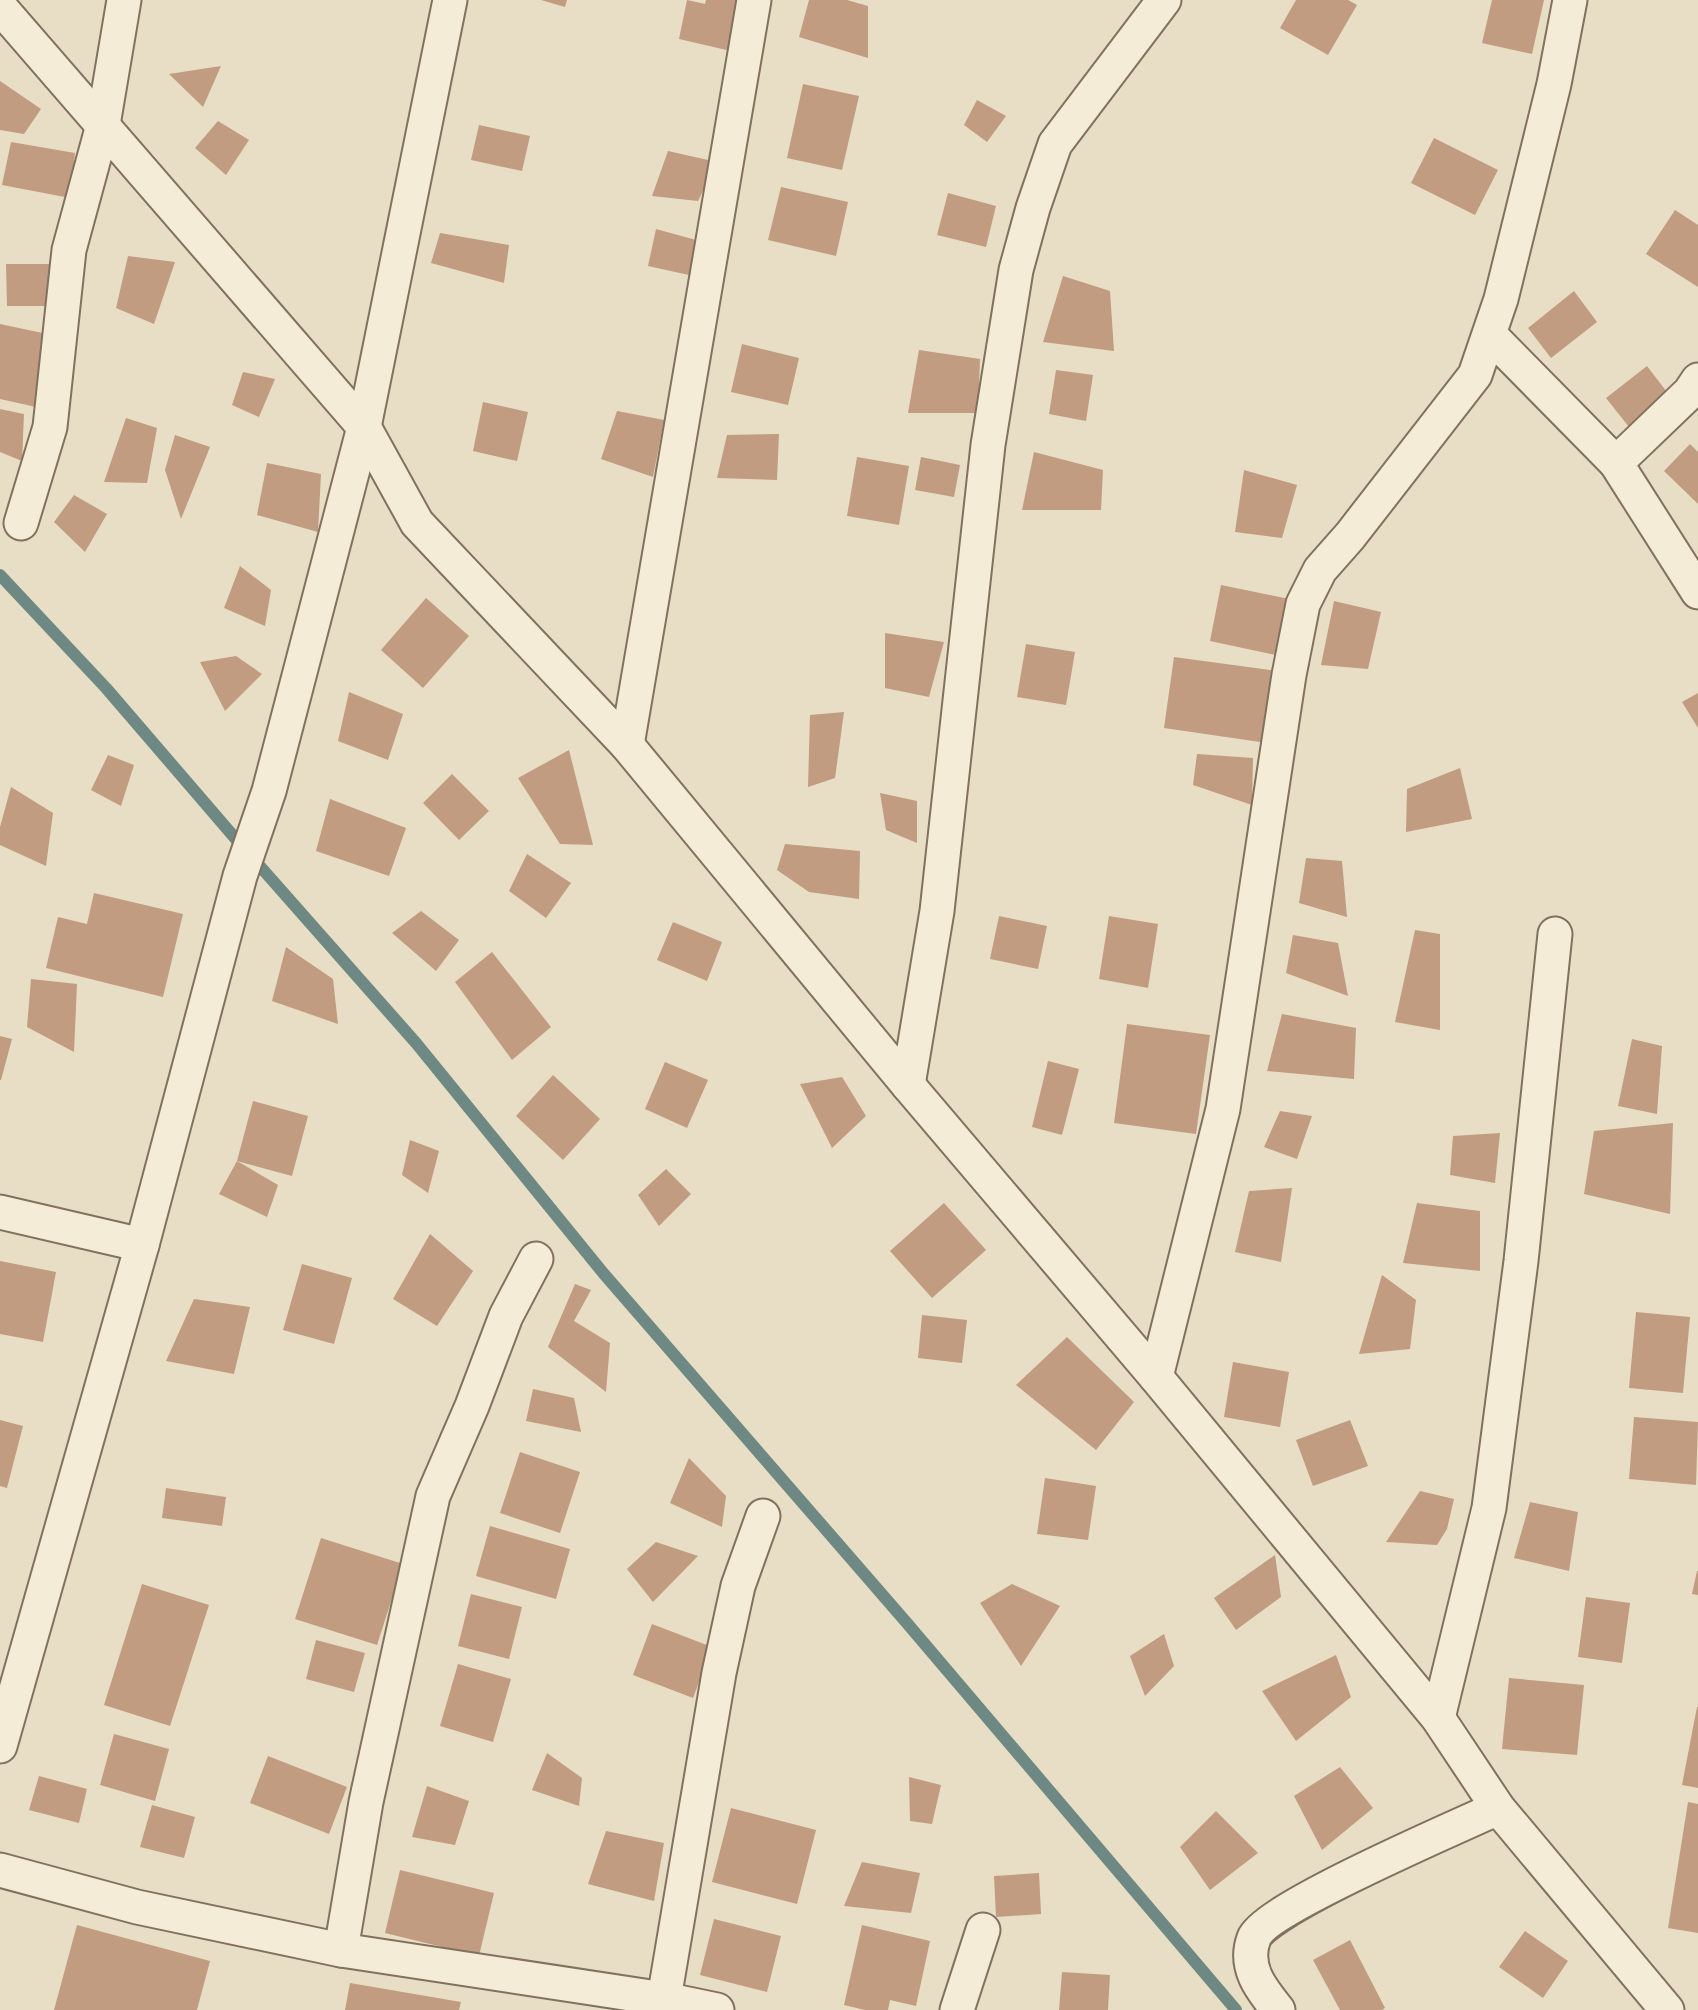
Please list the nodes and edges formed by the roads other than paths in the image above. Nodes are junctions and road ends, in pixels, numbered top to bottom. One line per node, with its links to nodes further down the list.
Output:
1 (124, 0): 7 (street)
2 (450, 0): 10 (street)
3 (754, 0): 14 (street)
4 (1164, 0): 16 (street)
5 (1570, 0): 8 (street)
6 (0, 7): 7 (street)
7 (103, 125): 10 (street); 12 (street)
8 (1490, 335): 11 (street); 20 (street)
9 (1698, 380): 11 (street)
10 (363, 428): 14 (street); 18 (street)
11 (1616, 463): 13 (street)
12 (21, 523)
13 (1698, 592)
14 (627, 744): 16 (street)
15 (1555, 934): 22 (street)
16 (908, 1085): 20 (street)
17 (0, 1212): 18 (street)
18 (142, 1245): 23 (street)
19 (536, 1259): 27 (street)
20 (1156, 1377): 22 (street)
21 (763, 1516): 28 (street)
22 (1438, 1718): 24 (street)
23 (0, 1746)
24 (1498, 1808): 29 (street); 32 (street)
25 (0, 1870): 27 (street)
26 (982, 1930): 31 (street)
27 (341, 1950): 28 (street)
28 (664, 1999): 30 (street)
29 (1259, 2003)
30 (717, 2010)
31 (957, 2010)
32 (1667, 2010)

